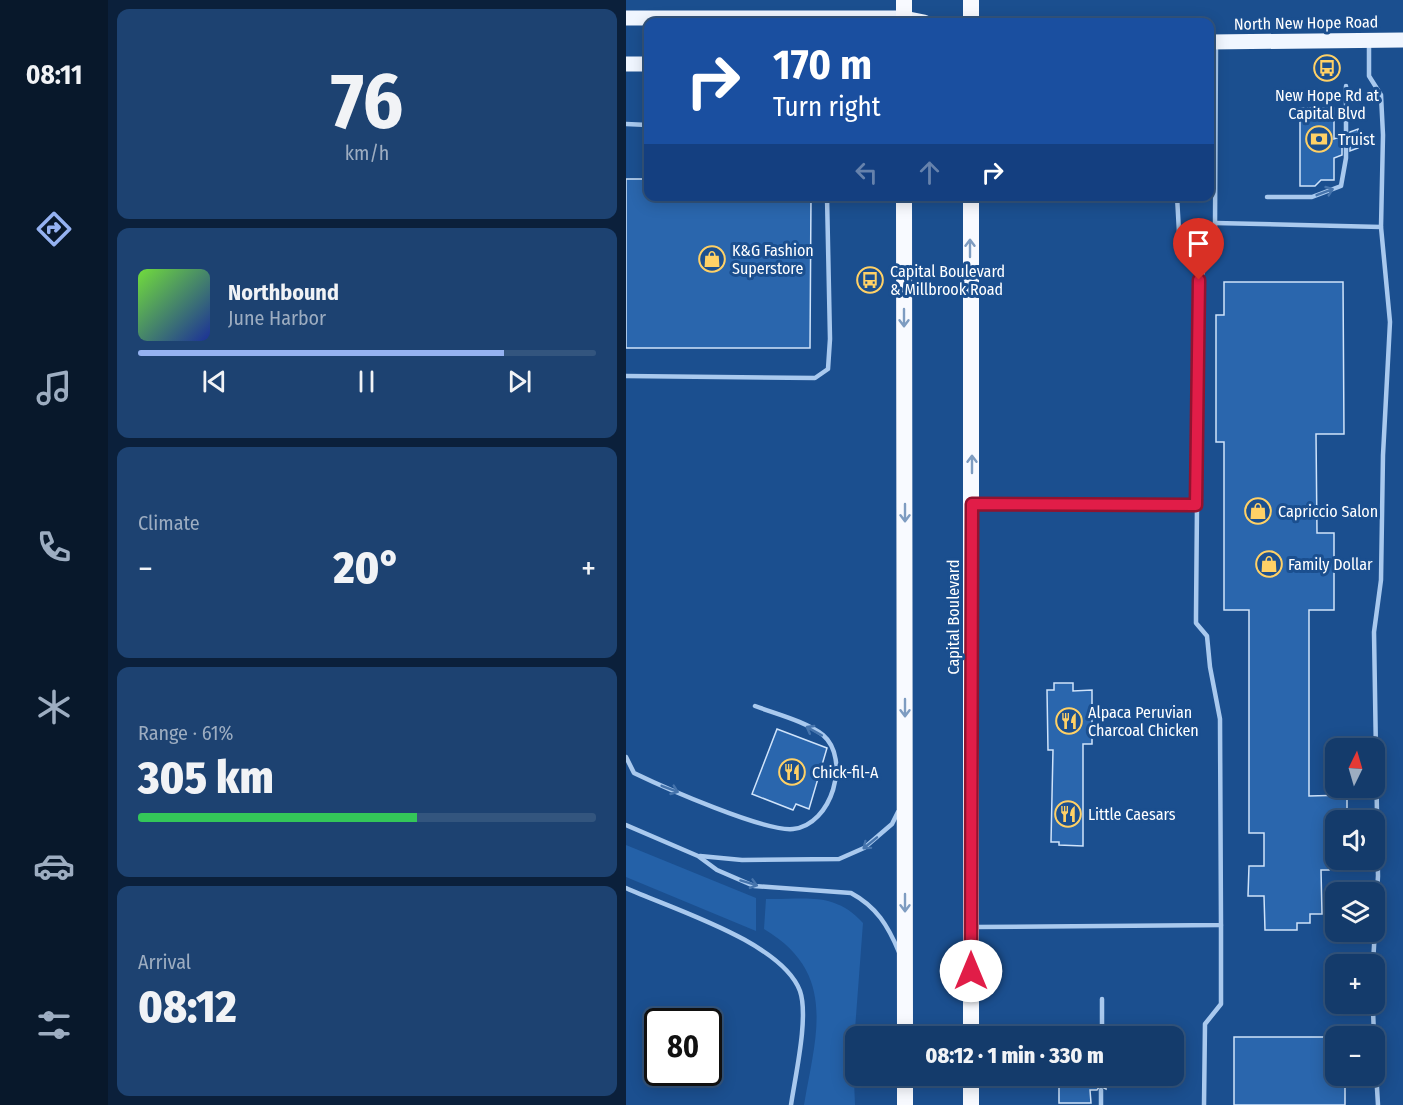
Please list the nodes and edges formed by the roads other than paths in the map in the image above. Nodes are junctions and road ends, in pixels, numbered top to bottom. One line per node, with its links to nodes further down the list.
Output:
1 (904, 0): 5 (highway)
2 (971, 0): 6 (highway)
3 (626, 18): 4 (main road)
4 (644, 18)
5 (904, 18)
6 (971, 18)
7 (1370, 40): 8 (main road, North New Hope Road); 9 (main road, North New Hope Road); 22 (lane)
8 (1403, 40)
9 (1214, 42)
10 (626, 64): 11 (main road)
11 (644, 64)
12 (1346, 86): 16 (lane, one-way to 12)
13 (626, 124): 14 (lane)
14 (644, 125)
15 (1214, 132): 21 (lane)
16 (1267, 197)
17 (827, 201): 24 (lane)
18 (904, 201): 29 (highway, one-way to 29)
19 (971, 201): 25 (highway, Capital Boulevard, one-way to 19)
20 (1177, 201): 23 (lane)
21 (1215, 223): 22 (lane); 26 (lane)
22 (1381, 227): 35 (lane)
23 (1179, 232)
24 (626, 376)
25 (972, 504): 26 (lane); 34 (highway, Capital Boulevard)
26 (1196, 505): 33 (lane)
27 (755, 706): 28 (lane, one-way to 27)
28 (626, 756)
29 (905, 798): 31 (lane, one-way to 31); 36 (highway, one-way to 36)
30 (626, 825): 31 (lane)
31 (698, 856): 36 (lane, one-way to 36)
32 (626, 888): 45 (lane)
33 (1221, 925): 34 (lane); 49 (lane)
34 (971, 927): 39 (highway, Capital Boulevard)
35 (1374, 954)
36 (905, 965): 38 (highway)
37 (1102, 999): 40 (lane)
38 (905, 1026)
39 (971, 1026)
40 (1102, 1026)
41 (905, 1086): 46 (highway)
42 (971, 1086): 47 (highway)
43 (1377, 1086): 50 (lane)
44 (1101, 1090): 48 (lane)
45 (791, 1105)
46 (905, 1105)
47 (971, 1105)
48 (1101, 1105)
49 (1204, 1105)
50 (1378, 1105)

